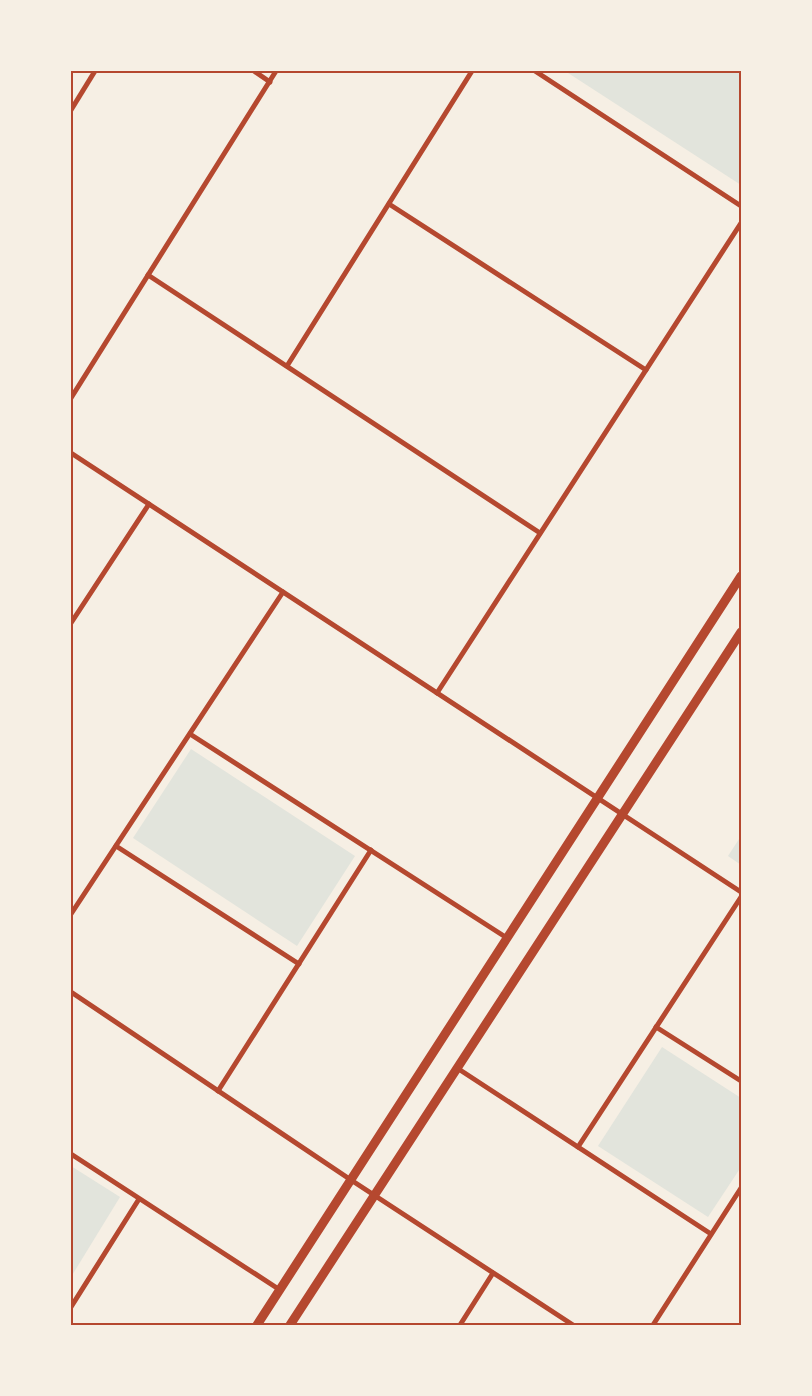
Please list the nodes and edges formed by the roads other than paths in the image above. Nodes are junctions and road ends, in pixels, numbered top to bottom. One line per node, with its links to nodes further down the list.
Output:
1 (95, 71): 7 (street)
2 (254, 71): 6 (street)
3 (276, 71): 6 (street)
4 (472, 71): 8 (street)
5 (535, 71): 9 (street)
6 (270, 82): 11 (street)
7 (71, 110)
8 (389, 204): 12 (street); 13 (street)
9 (741, 206)
10 (741, 223): 13 (street)
11 (148, 275): 12 (street); 14 (street)
12 (287, 366): 17 (street)
13 (646, 370): 17 (street)
14 (71, 398)
15 (71, 453): 16 (street)
16 (149, 504): 19 (street); 20 (street)
17 (540, 534): 22 (street)
18 (741, 576): 24 (street)
19 (283, 592): 22 (street); 23 (street)
20 (71, 623)
21 (741, 632): 25 (street)
22 (437, 693): 24 (street)
23 (190, 734): 26 (street); 27 (street)
24 (598, 798): 25 (street); 31 (street)
25 (622, 814): 28 (street); 35 (street)
26 (116, 846): 30 (street); 32 (street)
27 (371, 850): 31 (street); 32 (street)
28 (741, 892)
29 (741, 897): 34 (street)
30 (71, 914)
31 (507, 938): 40 (street)
32 (299, 964): 37 (street)
33 (71, 992): 37 (street)
34 (656, 1027): 36 (street); 38 (street)
35 (457, 1068): 38 (street); 42 (street)
36 (741, 1081)
37 (218, 1091): 40 (street)
38 (578, 1147): 44 (street)
39 (71, 1154): 43 (street)
40 (351, 1180): 42 (street); 46 (street)
41 (741, 1188): 44 (street)
42 (374, 1195): 45 (street); 49 (street)
43 (139, 1198): 46 (street); 47 (street)
44 (711, 1234): 52 (street)
45 (493, 1273): 50 (street); 51 (street)
46 (280, 1290): 48 (street)
47 (71, 1307)
48 (257, 1325)
49 (290, 1325)
50 (460, 1325)
51 (573, 1325)
52 (653, 1325)

